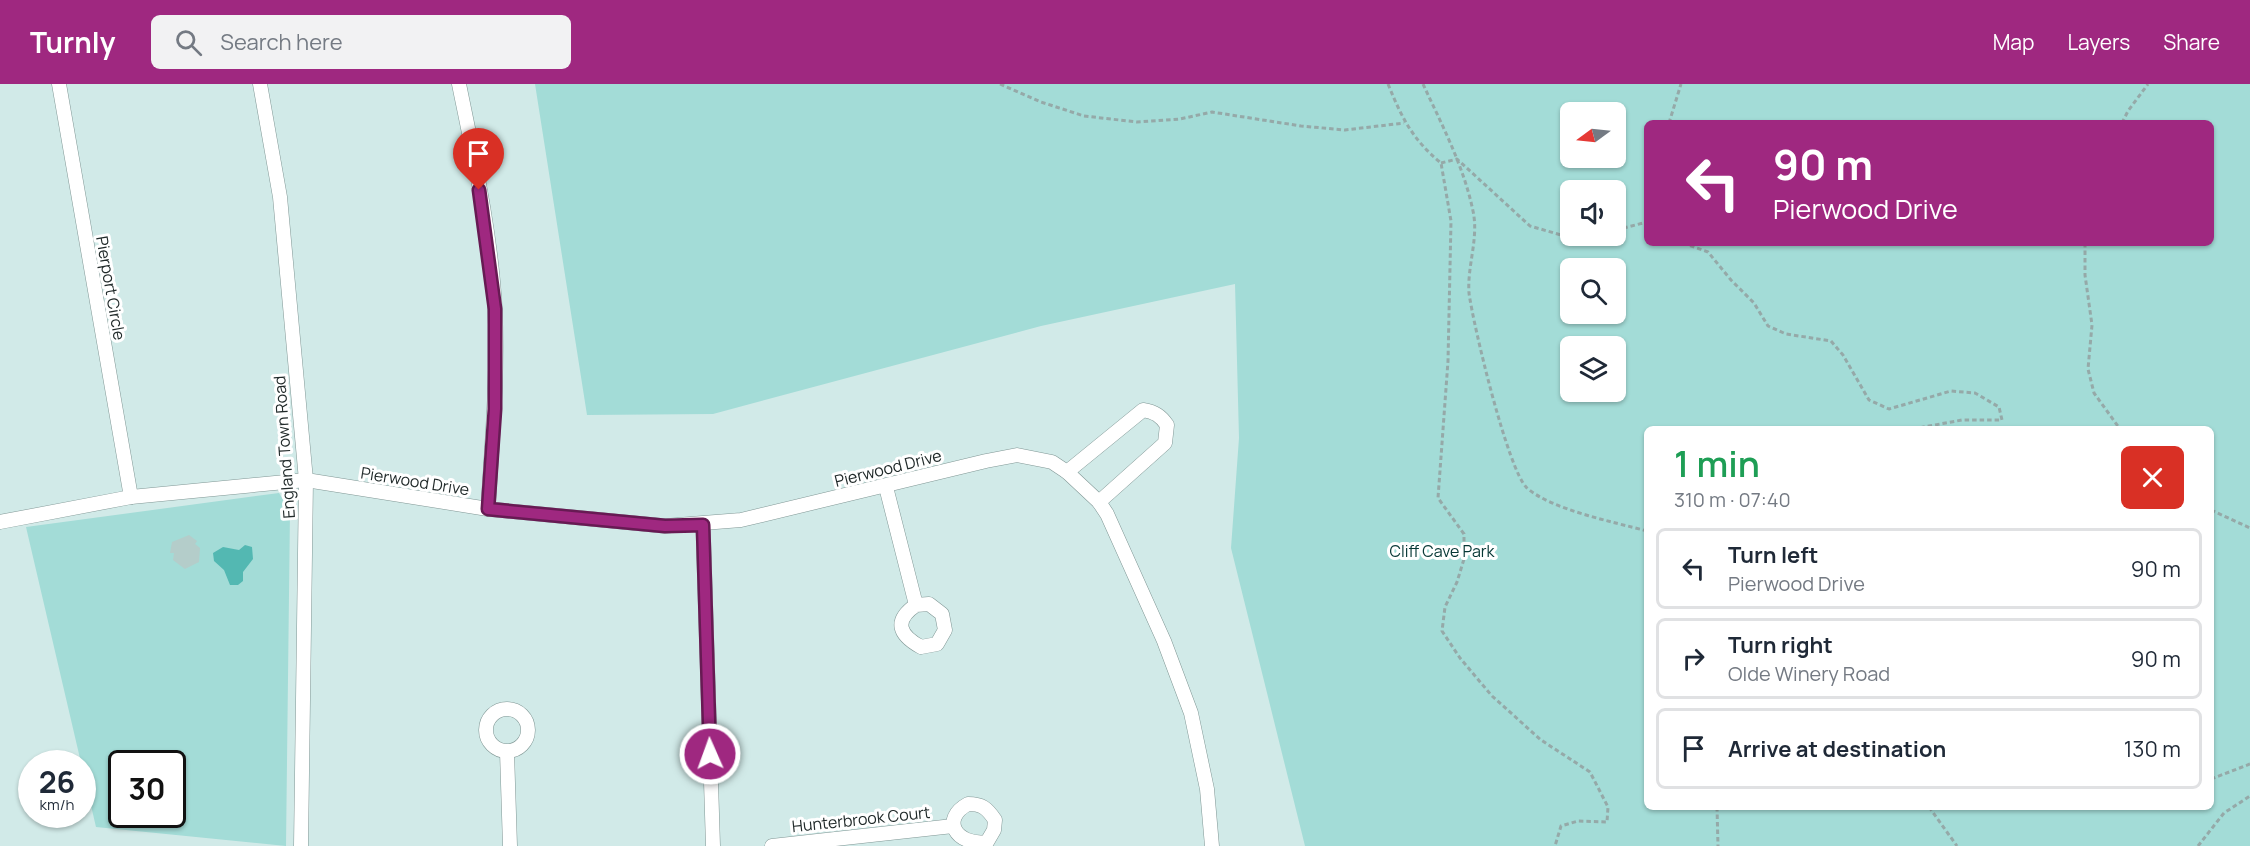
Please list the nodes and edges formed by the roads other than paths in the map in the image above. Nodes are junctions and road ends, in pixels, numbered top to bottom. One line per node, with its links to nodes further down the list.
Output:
1 (59, 84): 7 (street, Pierport Circle)
2 (260, 84): 5 (street, England Town Road)
3 (459, 84): 9 (street)
4 (1067, 472): 6 (street, Pierwood Drive); 8 (street, Pierwood Drive); 8 (street)
5 (306, 480): 7 (street, Pierwood Drive); 9 (street, Pierwood Drive); 15 (street, England Town Road)
6 (886, 487): 11 (street, Pierwood Drive); 12 (street)
7 (131, 497): 10 (street, Pierwood Drive)
8 (1099, 502): 19 (street, Pierwood Drive)
9 (488, 509): 11 (street, Pierwood Drive)
10 (0, 522)
11 (703, 525): 17 (street)
12 (916, 605)
13 (507, 752): 16 (street)
14 (953, 826): 18 (street, Hunterbrook Court)
15 (301, 846)
16 (510, 846)
17 (713, 846)
18 (772, 846)
19 (1212, 846)

